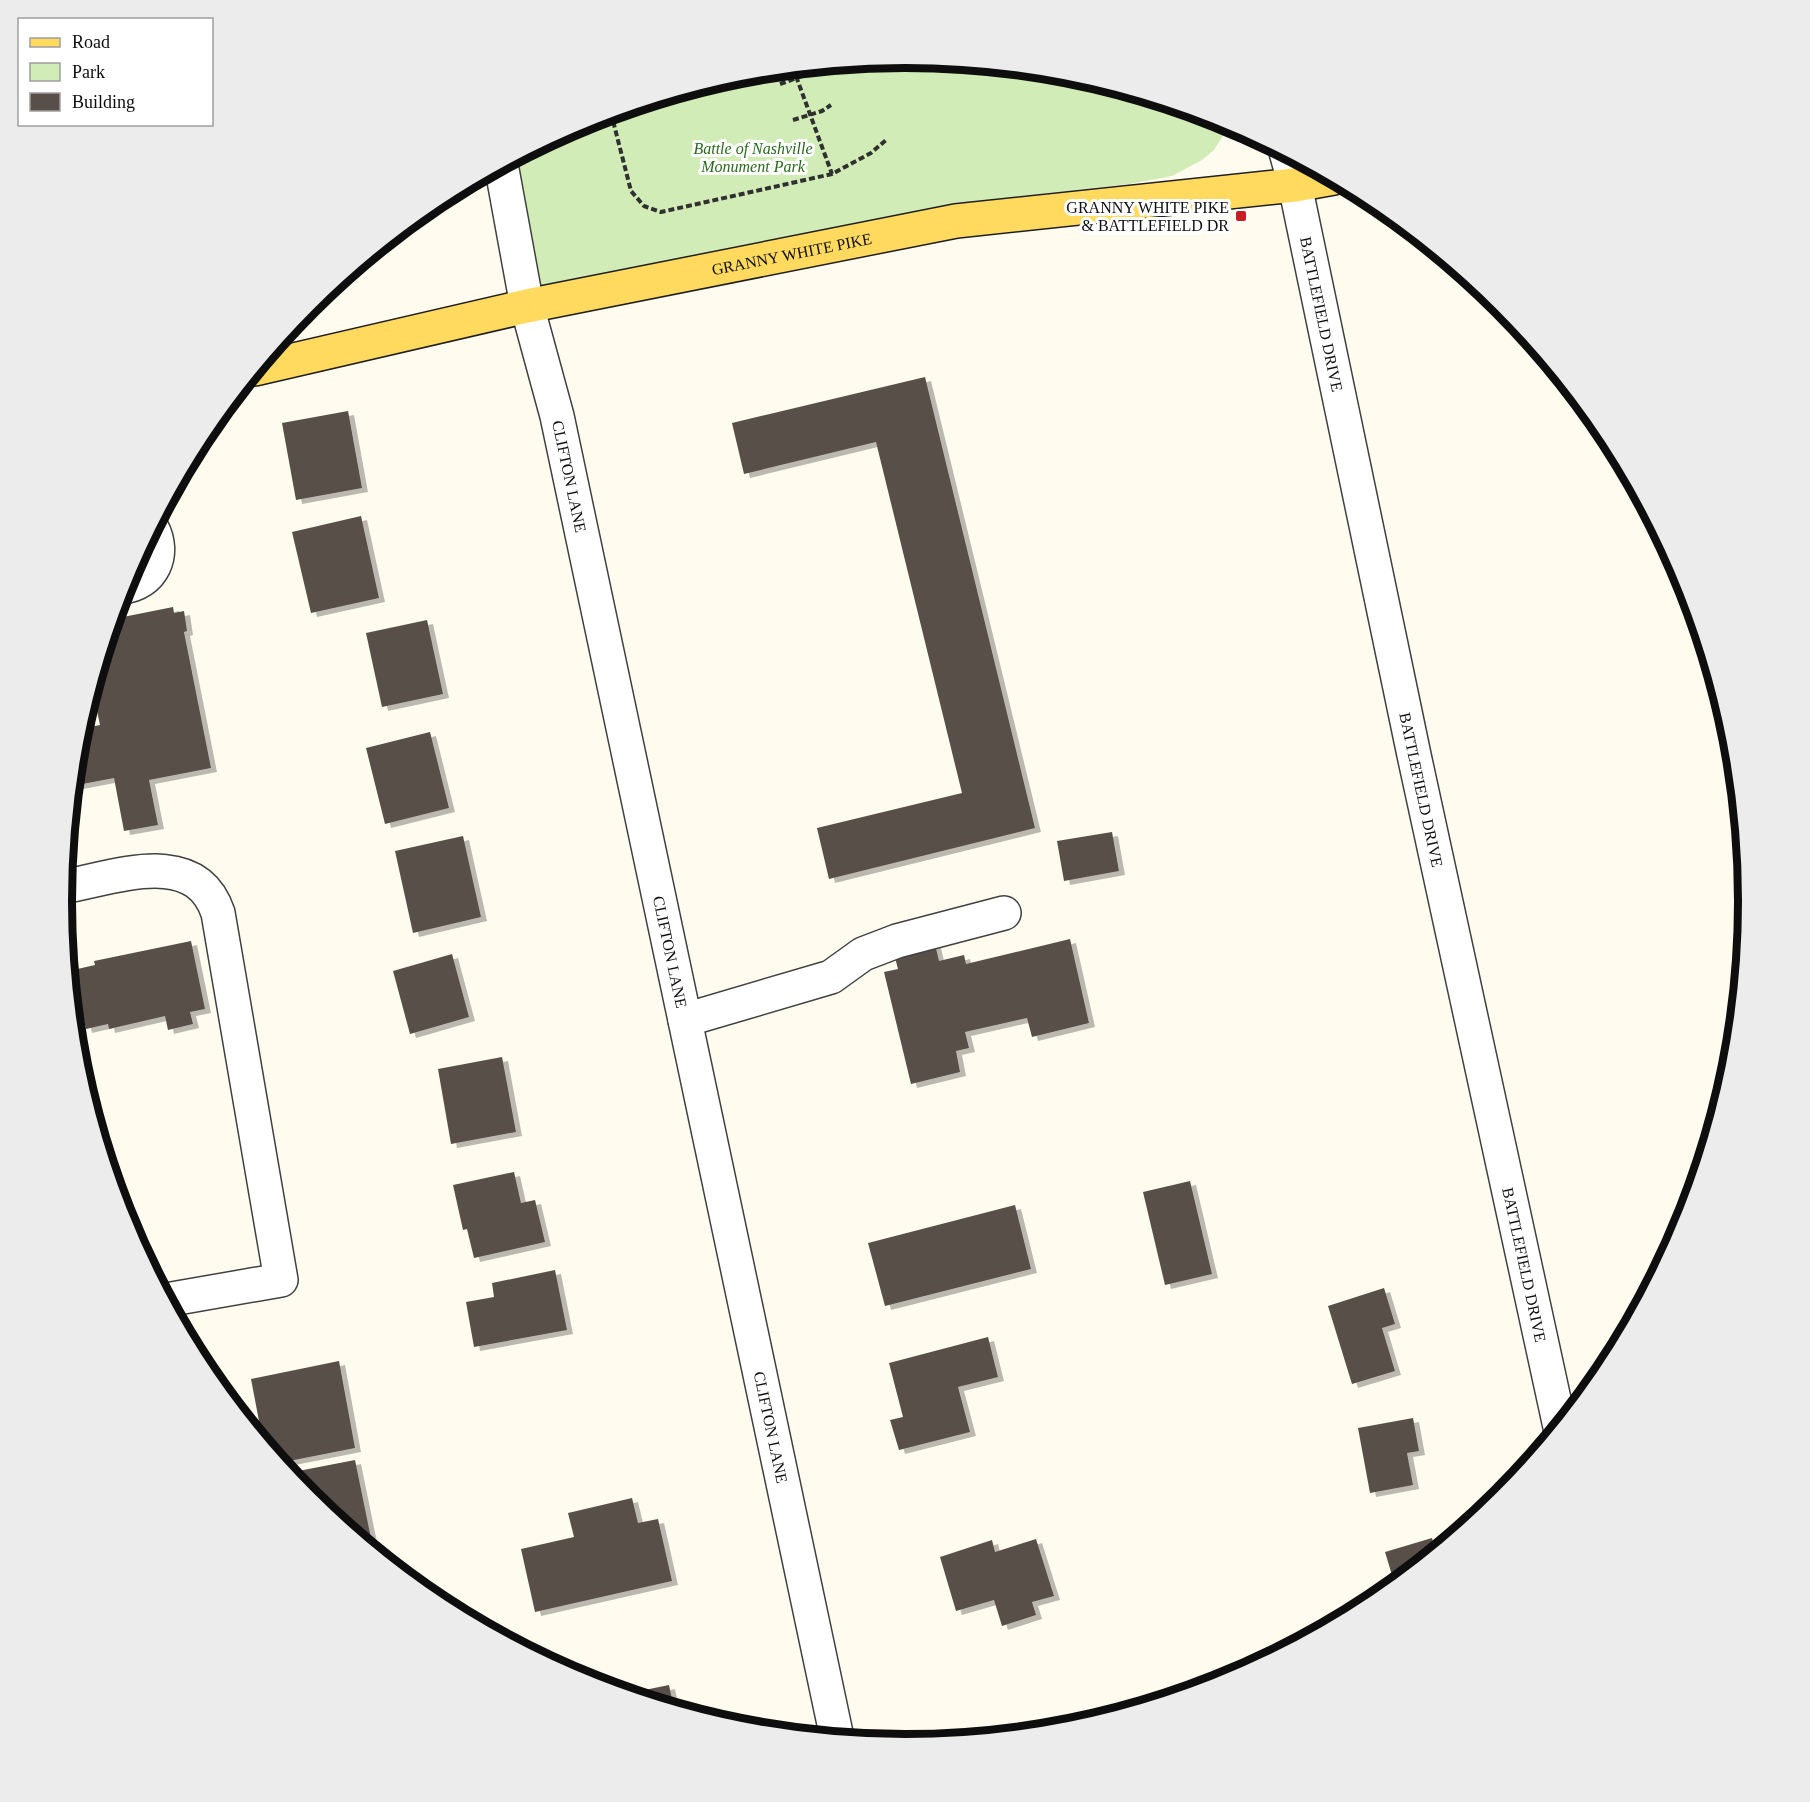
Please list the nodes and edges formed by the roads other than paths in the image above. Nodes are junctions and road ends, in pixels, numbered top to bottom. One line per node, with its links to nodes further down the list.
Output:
1 (1288, 161): 4 (street, BATTLEFIELD DRIVE)
2 (502, 171): 5 (street, CLIFTON LANE)
3 (1323, 180): 4 (main road, GRANNY WHITE PIKE)
4 (1295, 185): 5 (main road, GRANNY WHITE PIKE); 13 (street, BATTLEFIELD DRIVE)
5 (527, 306): 6 (main road, GRANNY WHITE PIKE); 11 (street, CLIFTON LANE)
6 (266, 367)
7 (155, 537): 8 (street)
8 (134, 584)
9 (72, 885): 12 (street)
10 (1004, 913): 11 (street)
11 (685, 1020): 14 (street, CLIFTON LANE)
12 (173, 1299)
13 (1558, 1418)
14 (836, 1731)

